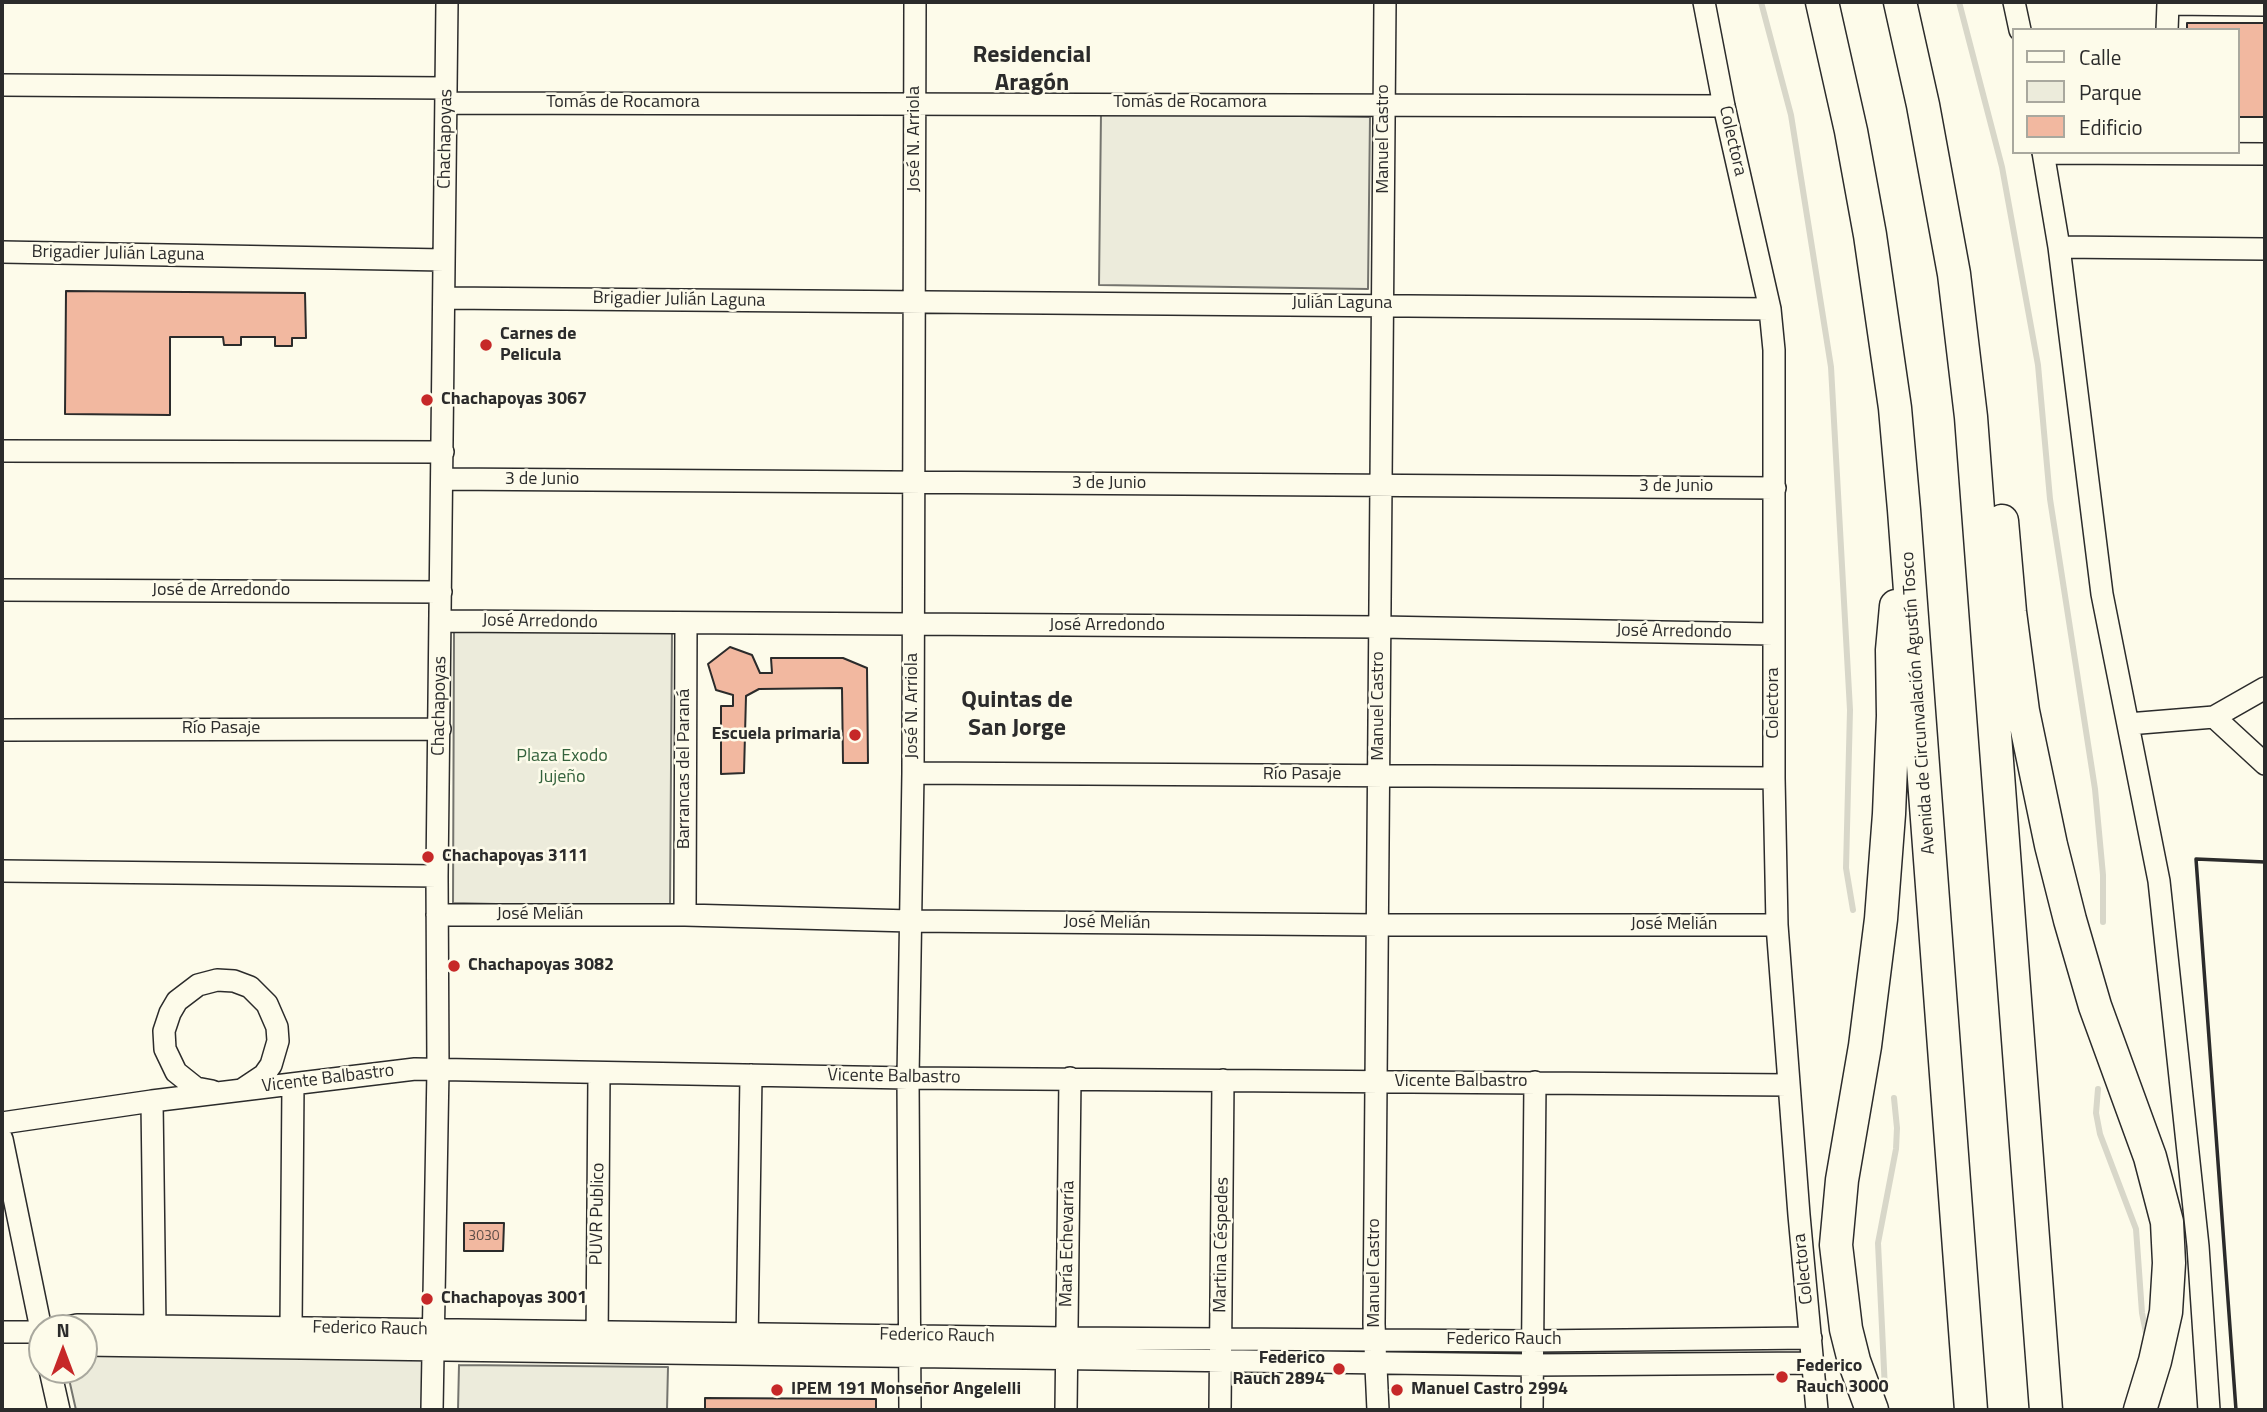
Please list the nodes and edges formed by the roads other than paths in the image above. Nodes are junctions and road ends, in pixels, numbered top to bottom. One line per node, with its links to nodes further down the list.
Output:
1 (447, 2): 12 (street, Chachapoyas)
2 (915, 2): 13 (street, José N. Arriola)
3 (1385, 2): 14 (street, Manuel Castro)
4 (1704, 2): 15 (street, Colectora)
5 (1822, 2): 34 (highway, Avenida de Circunvalación Agustín Tosco)
6 (1900, 2): 19 (highway)
7 (2014, 2): 9 (street)
8 (2265, 5): 10 (street)
9 (2020, 28)
10 (2167, 28)
11 (2, 85): 12 (street, Tomás de Rocamora)
12 (446, 95): 13 (street, Tomás de Rocamora); 23 (street, Chachapoyas)
13 (915, 103): 14 (street, Tomás de Rocamora); 25 (street, José N. Arriola)
14 (1384, 104): 15 (street, Tomás de Rocamora); 26 (street, Manuel Castro)
15 (1724, 106): 27 (street, Colectora)
16 (2043, 154): 20 (street)
17 (2239, 154): 18 (street)
18 (2265, 154)
19 (1936, 170): 106 (highway); 107 (highway)
20 (2059, 247): 21 (street); 44 (street)
21 (2265, 249)
22 (2, 252): 23 (street, Brigadier Julián Laguna)
23 (444, 260): 24 (street, Chachapoyas)
24 (444, 298): 25 (street, Brigadier Julián Laguna); 29 (street, Chachapoyas)
25 (914, 303): 26 (street, Julián Laguna); 31 (street, José N. Arriola)
26 (1384, 304): 27 (street, Julián Laguna); 32 (street, Manuel Castro)
27 (1770, 309): 33 (street, Colectora)
28 (2, 451): 29 (street)
29 (443, 452): 30 (street, Chachapoyas)
30 (442, 479): 31 (street, 3 de Junio); 36 (street, Chachapoyas)
31 (914, 483): 32 (street, 3 de Junio); 39 (street, José N. Arriola)
32 (1382, 486): 33 (street, 3 de Junio); 40 (street, Manuel Castro)
33 (1775, 488): 41 (street, Colectora)
34 (1904, 510): 104 (highway); 105 (highway, Avenida de Circunvalación Agustín Tosco)
35 (2, 590): 36 (street, José de Arredondo)
36 (441, 592): 37 (street, Chachapoyas)
37 (441, 621): 38 (street, José Arredondo); 45 (street, Chachapoyas)
38 (685, 623): 39 (street, José Arredondo); 54 (street, Barrancas del Paraná)
39 (914, 625): 40 (street, José Arredondo); 48 (street, José N. Arriola)
40 (1380, 627): 41 (street, José Arredondo); 49 (street, Manuel Castro)
41 (1773, 634): 50 (street, Colectora)
42 (2265, 688): 43 (street)
43 (2214, 717): 44 (street); 47 (street)
44 (2128, 724): 108 (street)
45 (440, 729): 46 (street, Río Pasaje); 52 (street, Chachapoyas)
46 (2, 730)
47 (2265, 764)
48 (913, 774): 49 (street, Río Pasaje); 55 (street, José N. Arriola)
49 (1379, 775): 50 (street, Río Pasaje); 56 (street, Manuel Castro)
50 (1774, 778): 57 (street, Colectora)
51 (2, 871): 52 (street)
52 (437, 876): 53 (street, Chachapoyas)
53 (437, 915): 54 (street, José Melián); 58 (street, Chachapoyas)
54 (685, 915): 55 (street, José Melián)
55 (911, 921): 56 (street, José Melián); 61 (street, José N. Arriola)
56 (1379, 925): 57 (street, José Melián); 64 (street, Manuel Castro)
57 (1777, 925): 67 (street, Colectora)
58 (438, 1069): 59 (street, Vicente Balbastro); 66 (street, Vicente Balbastro); 84 (street, Chachapoyas)
59 (599, 1074): 60 (street, Vicente Balbastro); 78 (street, PUVR Publico)
60 (751, 1075): 61 (street, Vicente Balbastro); 86 (street)
61 (908, 1078): 62 (street, Vicente Balbastro); 88 (street, José N. Arriola)
62 (1070, 1078): 63 (street, Vicente Balbastro); 80 (street, María Echevarría)
63 (1223, 1080): 64 (street, Vicente Balbastro); 82 (street, Martina Céspedes)
64 (1377, 1082): 65 (street, Vicente Balbastro); 83 (street, Manuel Castro)
65 (1535, 1082): 67 (street, Vicente Balbastro); 85 (street)
66 (293, 1083): 68 (street, Vicente Balbastro); 76 (street)
67 (1790, 1085): 81 (street, Colectora)
68 (243, 1090): 69 (street, Vicente Balbastro); 69 (street)
69 (221, 1093): 70 (street, Vicente Balbastro)
70 (152, 1101): 71 (street, Vicente Balbastro); 75 (street)
71 (2, 1123)
72 (2, 1139): 73 (street)
73 (38, 1314)
74 (98, 1326): 75 (street, Federico Rauch)
75 (155, 1328): 76 (street, Federico Rauch)
76 (291, 1328): 84 (street, Federico Rauch)
77 (2, 1332): 79 (street)
78 (596, 1332): 84 (street, Federico Rauch); 86 (street, Federico Rauch); 89 (street, PUVR Publico)
79 (28, 1333)
80 (1068, 1338): 82 (street, Federico Rauch); 88 (street, Federico Rauch); 90 (street, María Echevarría)
81 (1811, 1338): 85 (street, Federico Rauch); 93 (street, Colectora)
82 (1221, 1339): 83 (street, Federico Rauch); 91 (street, Martina Céspedes)
83 (1376, 1339): 85 (street, Federico Rauch); 92 (street, Manuel Castro)
84 (434, 1340): 87 (street, Federico Rauch); 89 (street, Federico Rauch); 97 (street, Chachapoyas)
85 (1532, 1341): 94 (street)
86 (747, 1344): 88 (street, Federico Rauch); 89 (street, Federico Rauch)
87 (98, 1345)
88 (910, 1346): 90 (street, Federico Rauch); 98 (street, José N. Arriola)
89 (597, 1354)
90 (1067, 1360): 91 (street, Federico Rauch); 99 (street, María Echevarría)
91 (1221, 1360): 92 (street, Federico Rauch); 100 (street, Martina Céspedes)
92 (1377, 1362): 94 (street, Federico Rauch); 101 (street, Manuel Castro)
93 (1813, 1363): 94 (street, Federico Rauch); 103 (street, Colectora)
94 (1532, 1365): 102 (street)
95 (53, 1384): 96 (street)
96 (58, 1410)
97 (432, 1410)
98 (909, 1410)
99 (1066, 1410)
100 (1220, 1410)
101 (1378, 1410)
102 (1532, 1410)
103 (1817, 1410)
104 (1872, 1410)
105 (1971, 1410)
106 (2046, 1410)
107 (2140, 1410)
108 (2209, 1410)

